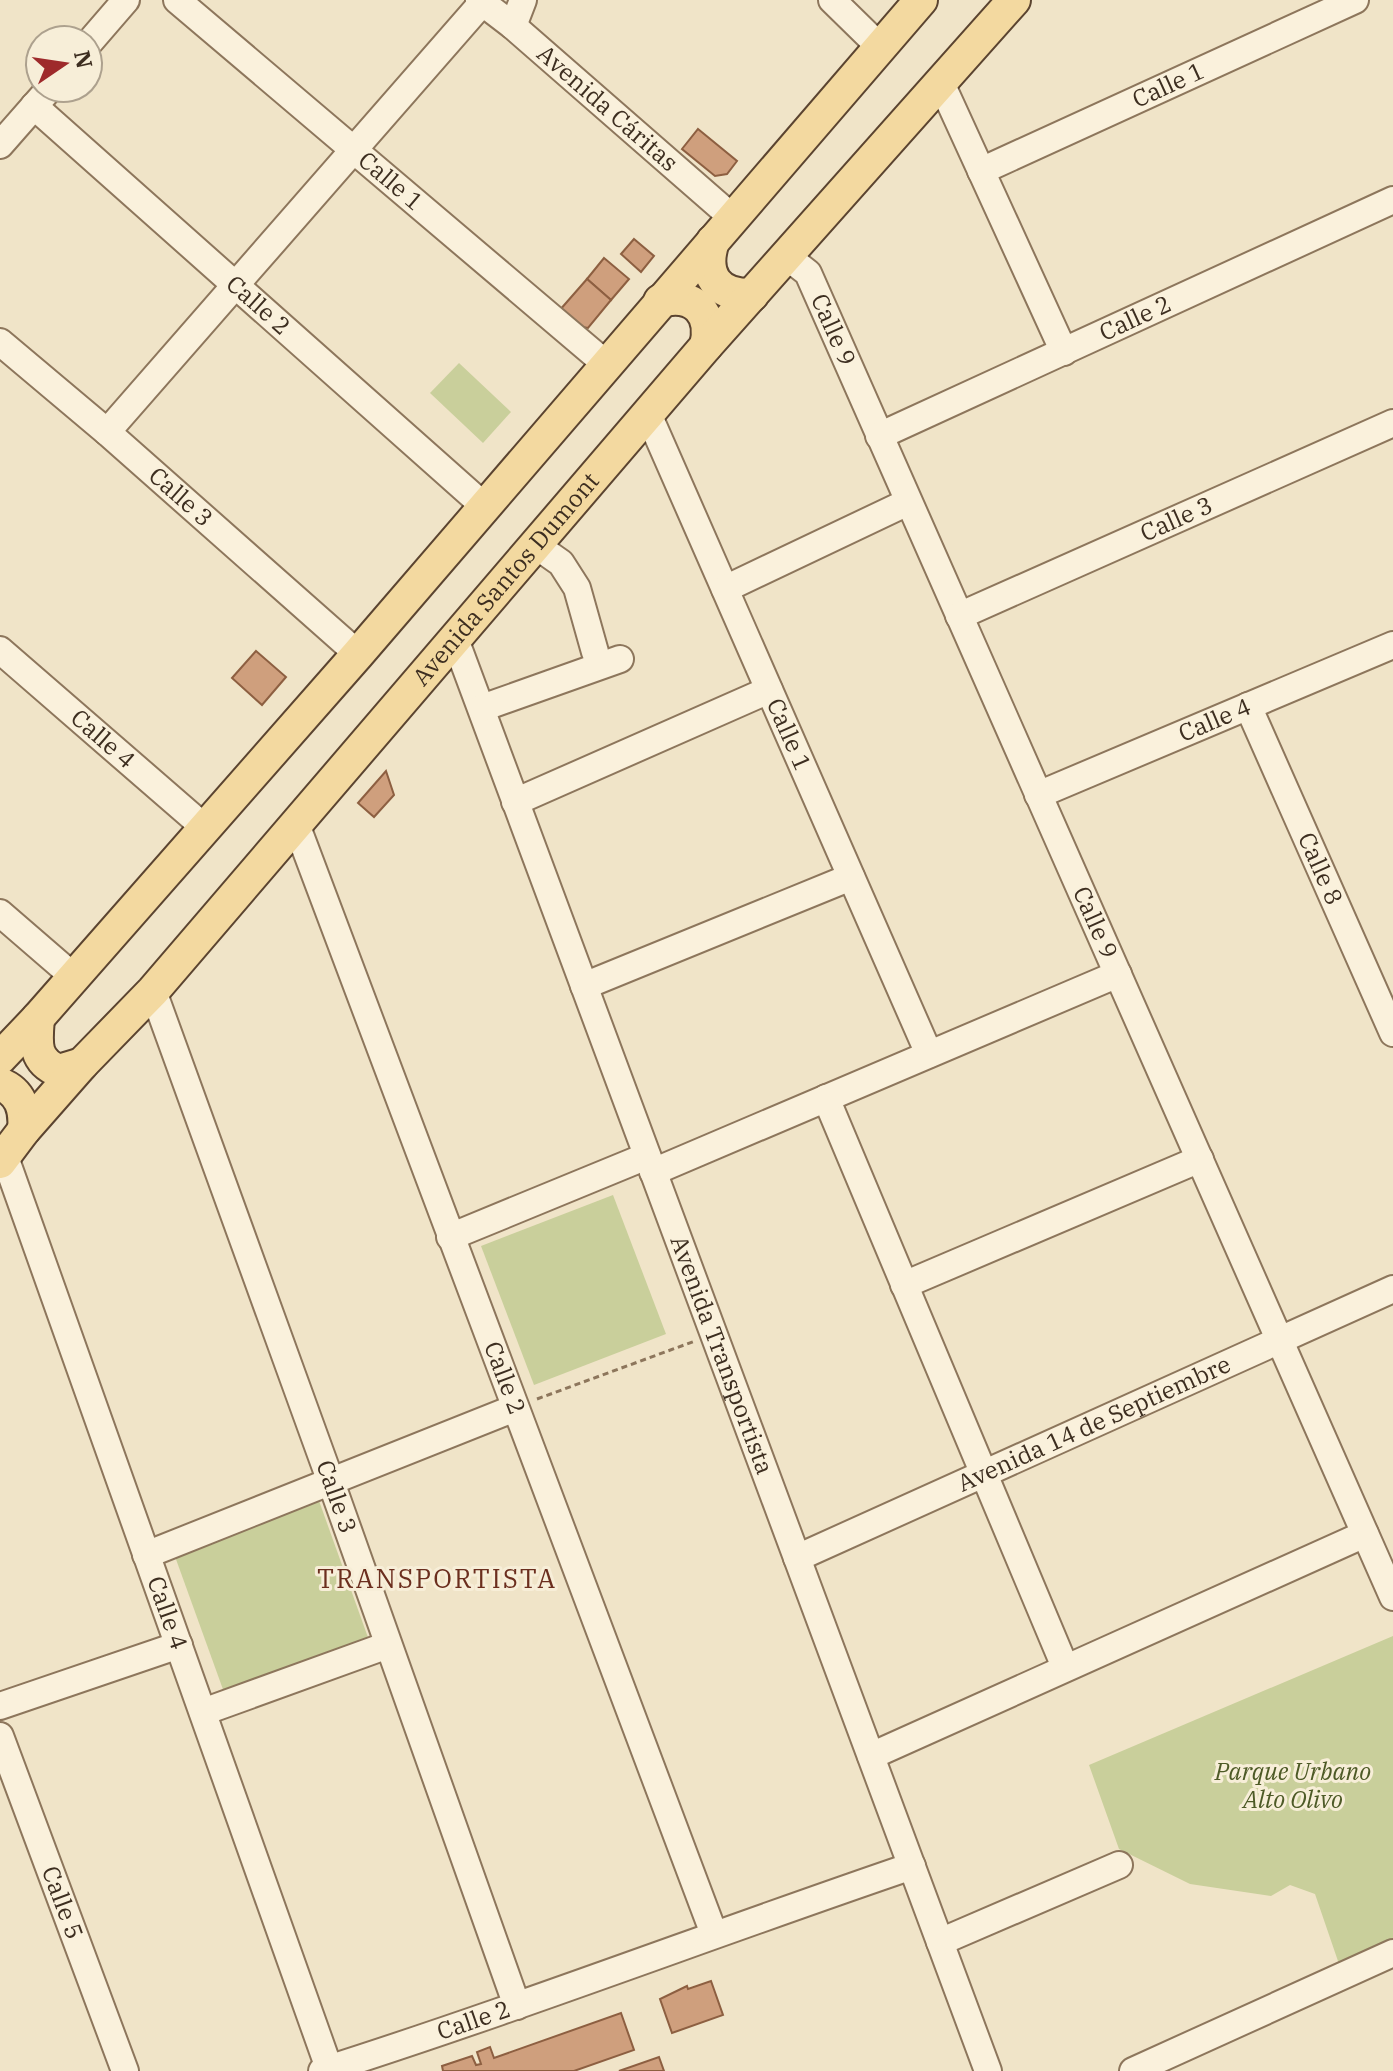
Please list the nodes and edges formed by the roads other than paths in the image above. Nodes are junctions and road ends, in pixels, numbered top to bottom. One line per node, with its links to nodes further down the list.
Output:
1 (126, 0): 9 (street)
2 (177, 0): 16 (street, Calle 1)
3 (523, 0): 10 (street)
4 (832, 0): 11 (street)
5 (921, 0): 11 (main road)
6 (1014, 0): 12 (main road, Avenida Santos Dumont)
7 (1355, 0): 17 (street, Calle 1)
8 (481, 2): 10 (street, Avenida Cáritas); 16 (street)
9 (104, 25)
10 (513, 26): 19 (street, Avenida Cáritas)
11 (879, 46): 19 (main road)
12 (940, 81): 17 (street); 20 (main road, Avenida Santos Dumont)
13 (36, 104): 15 (street)
14 (49, 104): 21 (street, Calle 2)
15 (0, 145)
16 (354, 150): 21 (street); 27 (street, Calle 1)
17 (981, 171): 26 (street)
18 (1393, 200): 26 (street, Calle 2)
19 (723, 230): 22 (main road); 23 (main road)
20 (786, 256): 22 (main road, Avenida Santos Dumont); 31 (street, Calle 9)
21 (234, 287): 30 (street); 33 (street, Calle 2)
22 (752, 295): 25 (main road, Avenida Santos Dumont)
23 (660, 301): 25 (main road); 27 (main road)
24 (0, 342): 30 (street, Calle 3)
25 (706, 346): 28 (main road, Avenida Santos Dumont)
26 (1064, 352): 31 (street, Calle 2)
27 (606, 364): 33 (main road)
28 (648, 414): 34 (main road, Avenida Santos Dumont); 35 (street, Calle 1)
29 (1393, 423): 36 (street, Calle 3)
30 (107, 432): 40 (street, Calle 3)
31 (879, 436): 32 (street, Calle 9)
32 (908, 502): 35 (street); 36 (street, Calle 9)
33 (484, 506): 40 (main road)
34 (534, 544): 37 (main road, Avenida Santos Dumont); 43 (street)
35 (725, 589): 41 (street, Calle 1)
36 (959, 616): 44 (street, Calle 9)
37 (455, 639): 43 (street, Avenida Transportista); 46 (main road, Avenida Santos Dumont)
38 (1393, 645): 42 (street, Calle 4)
39 (0, 650): 47 (street, Calle 4)
40 (358, 654): 47 (main road)
41 (769, 690): 45 (street); 48 (street, Calle 1)
42 (1248, 706): 44 (street, Calle 4); 55 (street, Calle 8)
43 (482, 708): 45 (street, Avenida Transportista)
44 (1038, 795): 50 (street, Calle 9)
45 (515, 802): 52 (street, Avenida Transportista)
46 (296, 824): 53 (main road, Avenida Santos Dumont); 65 (street, Calle 2)
47 (204, 827): 51 (main road)
48 (851, 877): 52 (street); 56 (street, Calle 1)
49 (0, 913): 51 (street)
50 (1118, 974): 56 (street); 62 (street, Calle 9)
51 (74, 977): 54 (main road)
52 (584, 986): 64 (street, Avenida Transportista)
53 (153, 991): 58 (main road, Avenida Santos Dumont); 71 (street, Calle 3)
54 (38, 1018): 57 (main road); 58 (main road)
55 (1393, 1033)
56 (929, 1054): 60 (street)
57 (0, 1058)
58 (82, 1064): 61 (main road, Avenida Santos Dumont)
59 (0, 1084): 61 (main road)
60 (826, 1098): 64 (street); 66 (street)
61 (24, 1130): 63 (main road, Avenida Santos Dumont)
62 (1200, 1159): 66 (street); 68 (street, Calle 9)
63 (2, 1160): 73 (street, Calle 4)
64 (650, 1164): 65 (street); 74 (street, Avenida Transportista)
65 (450, 1237): 69 (street, Calle 2)
66 (904, 1285): 70 (street)
67 (1393, 1289): 68 (street, Avenida 14 de Septiembre)
68 (1280, 1340): 70 (street, Avenida 14 de Septiembre); 72 (street, Calle 9)
69 (515, 1408): 71 (street); 85 (street, Calle 2)
70 (984, 1474): 74 (street, Avenida 14 de Septiembre); 78 (street)
71 (331, 1482): 73 (street); 77 (street, Calle 3)
72 (1365, 1534): 75 (street, Calle 9); 78 (street)
73 (146, 1555): 76 (street, Calle 4)
74 (797, 1558): 82 (street, Avenida Transportista)
75 (1393, 1597)
76 (179, 1645): 79 (street); 80 (street, Calle 4)
77 (388, 1645): 80 (street); 88 (street, Calle 3)
78 (1065, 1667): 82 (street)
79 (0, 1706)
80 (203, 1712): 89 (street, Calle 4)
81 (0, 1736): 90 (street, Calle 5)
82 (871, 1756): 84 (street, Avenida Transportista)
83 (1119, 1865): 86 (street)
84 (912, 1866): 85 (street, Calle 2); 86 (street, Avenida Transportista)
85 (714, 1934): 88 (street, Calle 2)
86 (940, 1942): 91 (street, Avenida Transportista)
87 (1393, 1953): 92 (street)
88 (517, 2006): 89 (street, Calle 2)
89 (327, 2070)
90 (125, 2071)
91 (988, 2071)
92 (1133, 2071)

